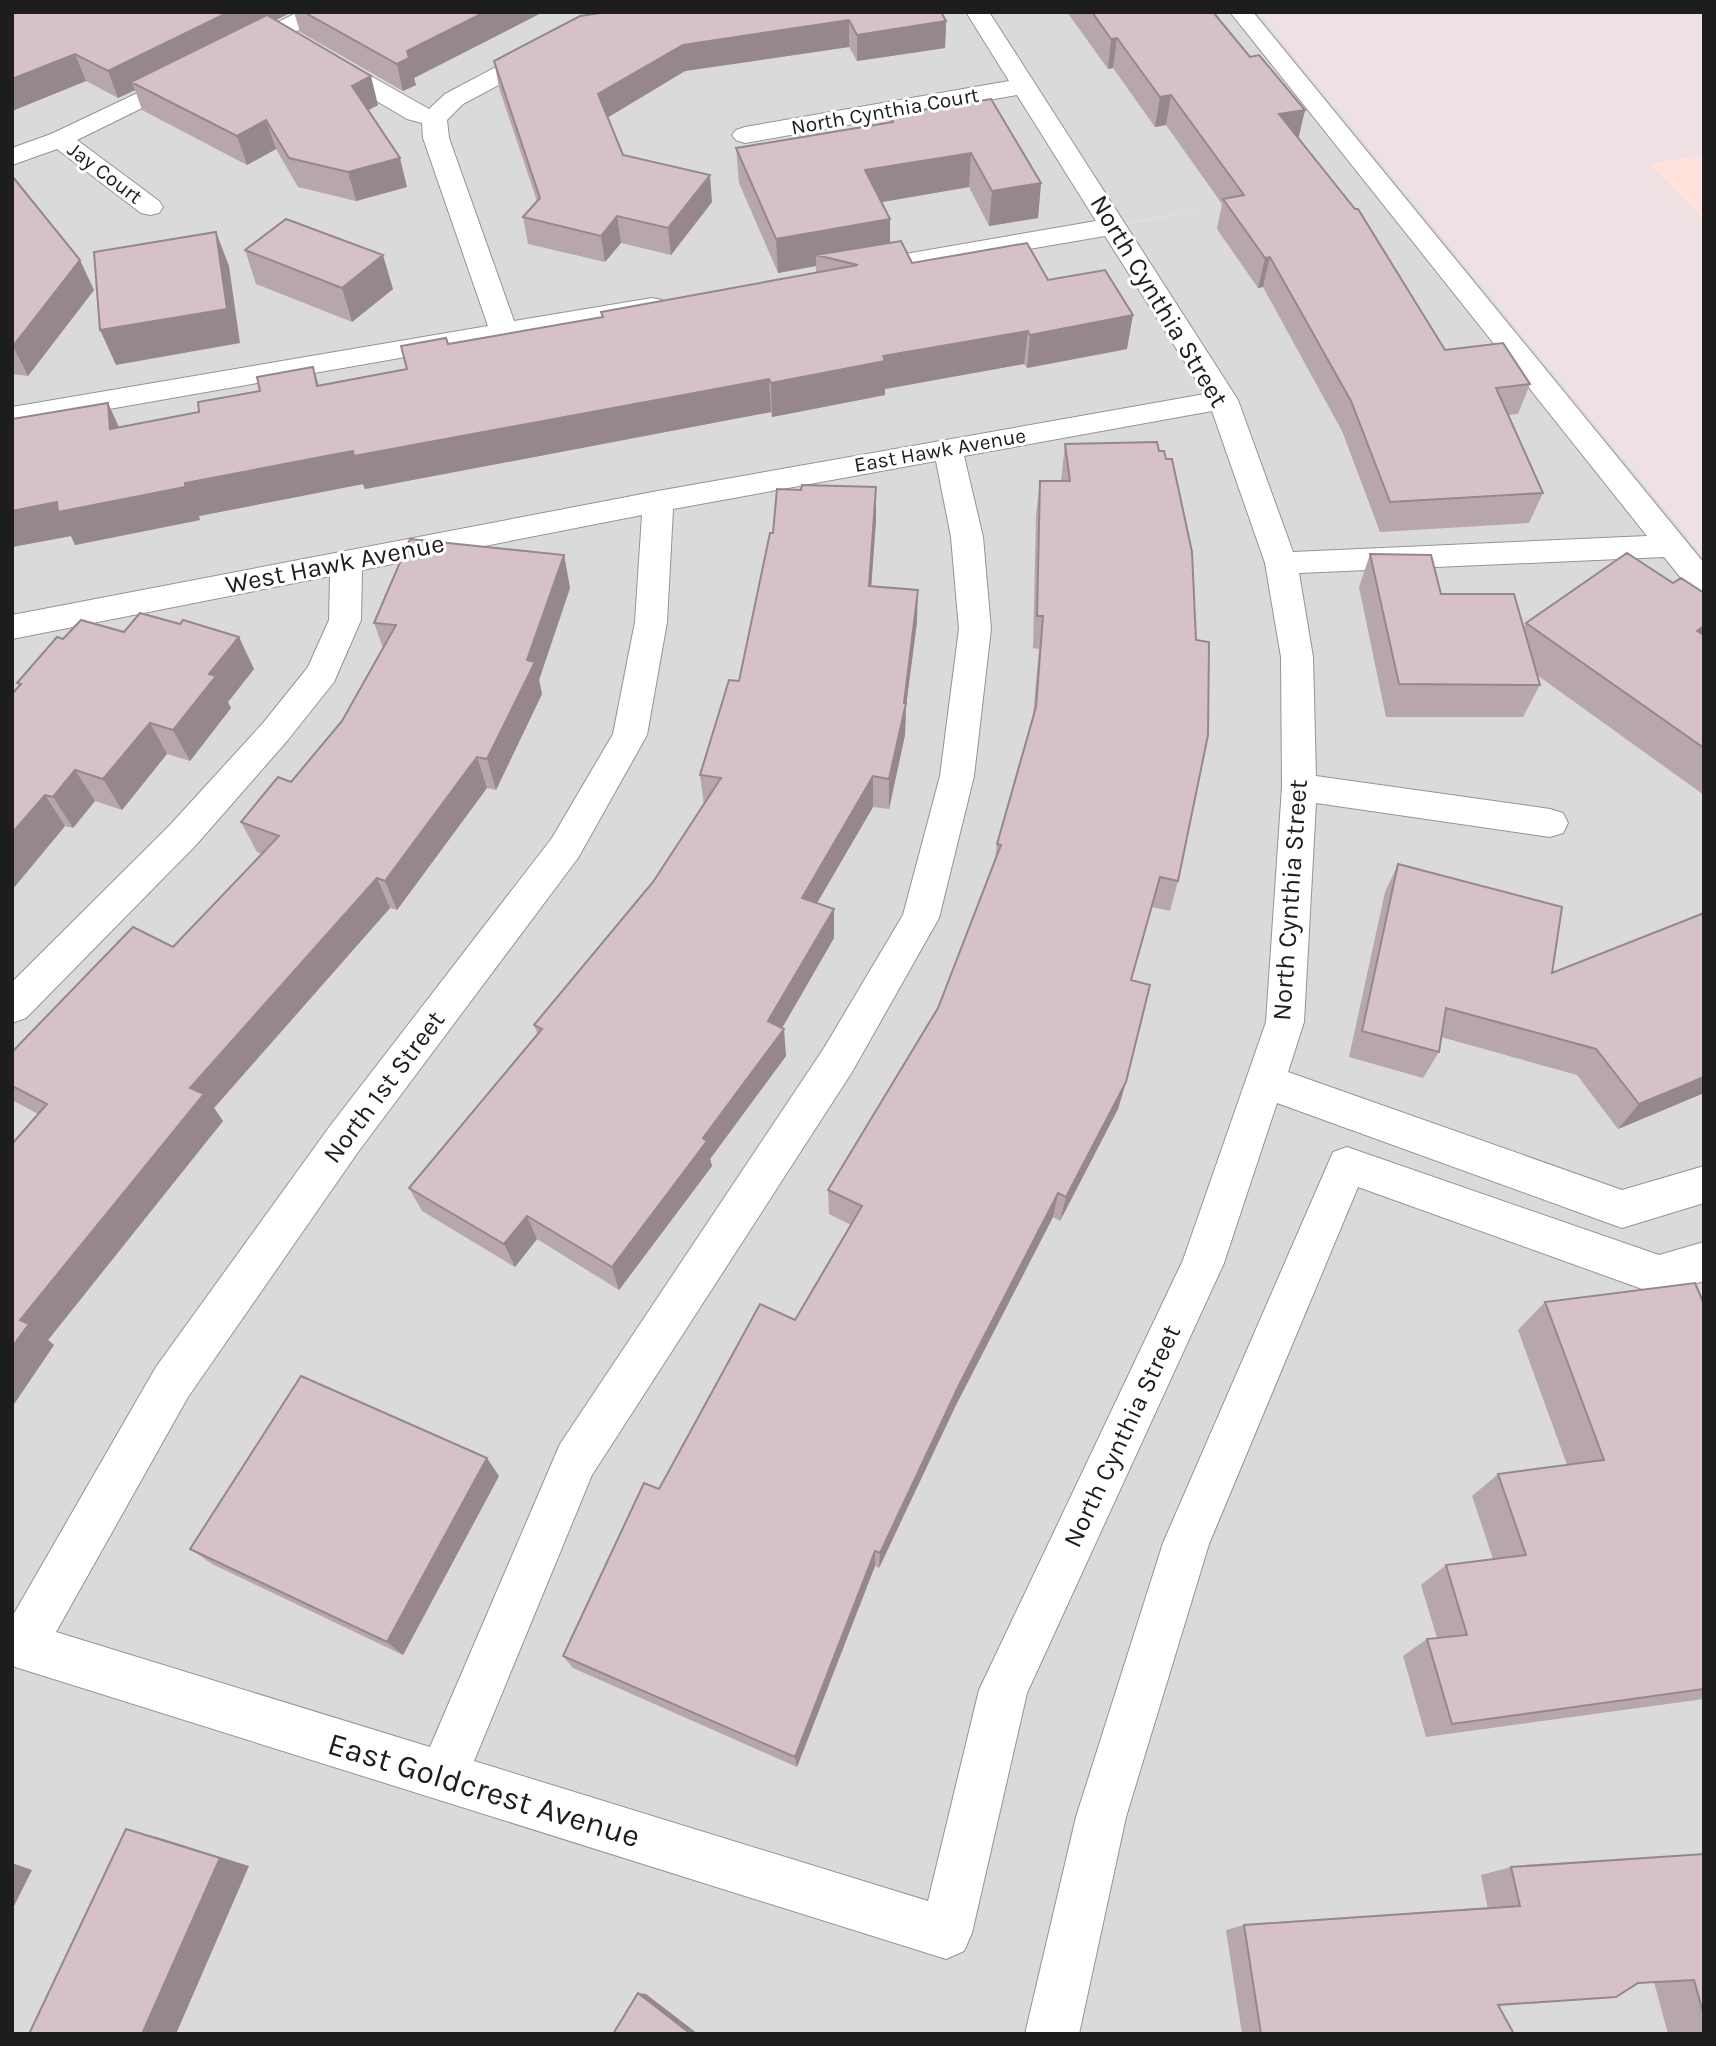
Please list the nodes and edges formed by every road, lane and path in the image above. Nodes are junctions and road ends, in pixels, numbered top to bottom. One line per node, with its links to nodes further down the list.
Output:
1 (317, 12): 5 (street)
2 (618, 12): 7 (street)
3 (978, 12): 6 (street, North Cynthia Street)
4 (1241, 12): 20 (street)
5 (277, 32): 7 (street); 9 (street)
6 (1024, 86): 8 (street, North Cynthia Court); 12 (street, North Cynthia Street)
7 (434, 118): 15 (street)
8 (745, 135)
9 (60, 139): 10 (street); 11 (street, Jay Court)
10 (12, 157)
11 (149, 207)
12 (1115, 226): 13 (street); 16 (street, North Cynthia Street)
13 (830, 275)
14 (680, 301): 15 (street)
15 (504, 332): 17 (street)
16 (1223, 400): 18 (street, East Hawk Avenue); 22 (street, North Cynthia Street)
17 (12, 417)
18 (948, 449): 19 (street, East Hawk Avenue); 32 (street)
19 (658, 501): 21 (street, West Hawk Avenue); 31 (street, North 1st Street)
20 (1672, 546): 22 (street); 23 (street)
21 (346, 562): 24 (street, West Hawk Avenue); 27 (street)
22 (1280, 563): 25 (street, North Cynthia Street)
23 (1704, 585)
24 (12, 627)
25 (1299, 787): 26 (street); 28 (street, North Cynthia Street)
26 (1550, 823)
27 (12, 1007)
28 (1265, 1081): 29 (street); 33 (street, North Cynthia Street)
29 (1704, 1184)
30 (1704, 1261): 34 (street)
31 (17, 1644): 32 (street, East Goldcrest Avenue)
32 (443, 1777): 33 (street, East Goldcrest Avenue)
33 (946, 1933)
34 (1052, 2034)

